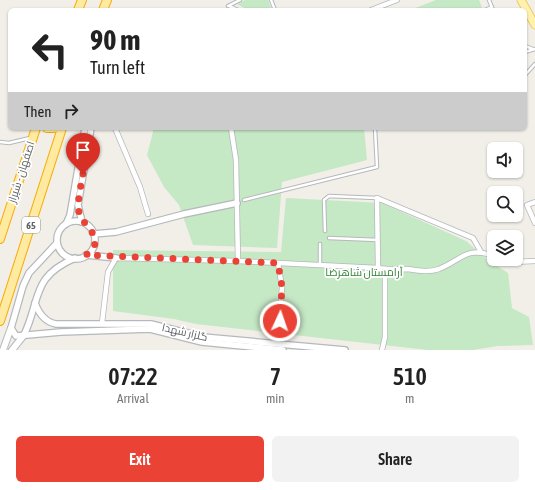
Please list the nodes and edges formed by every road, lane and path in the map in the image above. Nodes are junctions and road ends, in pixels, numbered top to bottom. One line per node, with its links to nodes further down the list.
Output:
1 (240, 0): 4 (lane)
2 (397, 0): 5 (street)
3 (489, 0): 6 (lane)
4 (233, 8)
5 (376, 8)
6 (492, 8)
7 (527, 11): 8 (main road)
8 (535, 25)
9 (535, 64): 10 (lane)
10 (527, 73)
11 (35, 130): 18 (highway, اصفهان - شیراز / 65)
12 (61, 130): 48 (highway, 65)
13 (85, 130): 26 (street)
14 (91, 130): 25 (street)
15 (116, 130): 24 (street)
16 (231, 130): 23 (street)
17 (375, 130): 21 (lane)
18 (33, 137): 19 (lane); 31 (highway, اصفهان - شیراز / 65)
19 (0, 142)
20 (377, 198): 28 (lane); 32 (street); 35 (street)
21 (244, 200)
22 (535, 202): 27 (street)
23 (238, 204): 29 (street); 40 (street)
24 (148, 214)
25 (82, 222): 26 (street); 29 (street)
26 (66, 224): 33 (street)
27 (535, 224)
28 (325, 231)
29 (94, 234): 37 (street)
30 (329, 238): 32 (lane)
31 (0, 239)
32 (378, 240): 45 (street)
33 (58, 243): 38 (street); 50 (street)
34 (320, 244): 44 (lane)
35 (481, 252): 36 (street); 46 (street)
36 (487, 254)
37 (86, 255): 38 (street); 39 (street)
38 (75, 258): 47 (street)
39 (116, 258): 40 (street); 49 (street)
40 (238, 261): 43 (street)
41 (535, 261): 42 (street)
42 (523, 262)
43 (278, 263): 44 (street); 53 (street)
44 (320, 265): 45 (street)
45 (378, 268): 46 (street)
46 (385, 270): 58 (street)
47 (36, 303): 49 (street, گلزار شهدا); 51 (street)
48 (0, 321)
49 (102, 323): 52 (street, گلزار شهدا)
50 (11, 328): 51 (street); 54 (main road)
51 (24, 335): 52 (street, گلزار شهدا); 55 (main road)
52 (222, 342): 53 (street, گلزار شهدا); 56 (street, گلزار شهدا)
53 (278, 344): 57 (street, گلزار شهدا)
54 (3, 350)
55 (12, 350)
56 (284, 350)
57 (345, 350)
58 (382, 350)

